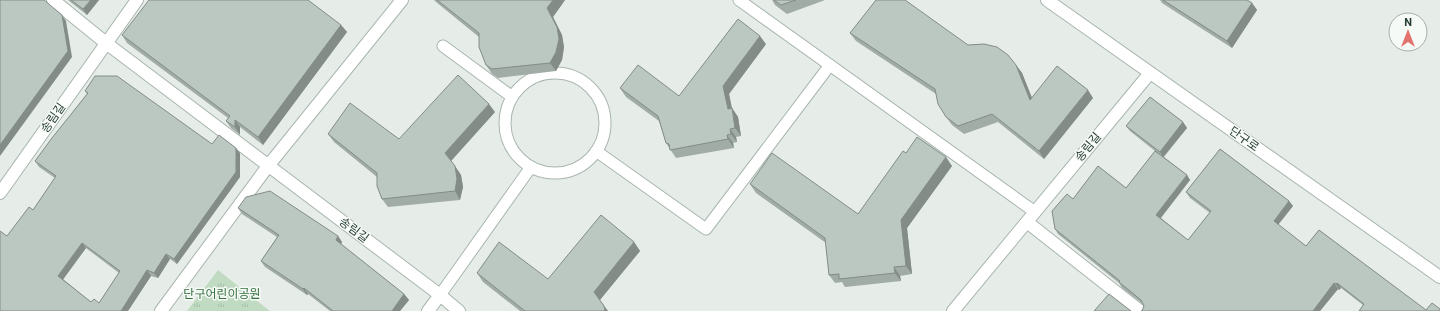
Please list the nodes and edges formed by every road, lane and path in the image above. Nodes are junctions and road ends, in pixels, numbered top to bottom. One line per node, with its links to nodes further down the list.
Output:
1 (53, 0): 6 (street, 송림길)
2 (137, 0): 6 (street, 송림길)
3 (402, 0): 12 (street)
4 (739, 0): 8 (lane)
5 (1047, 0): 9 (street, 단구로)
6 (106, 43): 12 (street, 송림길); 14 (street, 송림길)
7 (443, 46): 10 (lane)
8 (830, 64): 11 (lane); 15 (lane)
9 (1150, 72): 15 (street, 송림길); 17 (street, 단구로)
10 (512, 96): 11 (lane); 13 (lane)
11 (596, 151): 13 (lane)
12 (268, 166): 18 (street, 송림길); 19 (street)
13 (531, 167): 18 (lane)
14 (0, 193)
15 (1035, 212): 16 (street, 송림길)
16 (1027, 222): 22 (street, 송림길); 23 (street)
17 (1440, 277)
18 (440, 295): 20 (street); 21 (street, 송림길)
19 (162, 311)
20 (428, 311)
21 (459, 311)
22 (953, 311)
23 (1140, 311)

